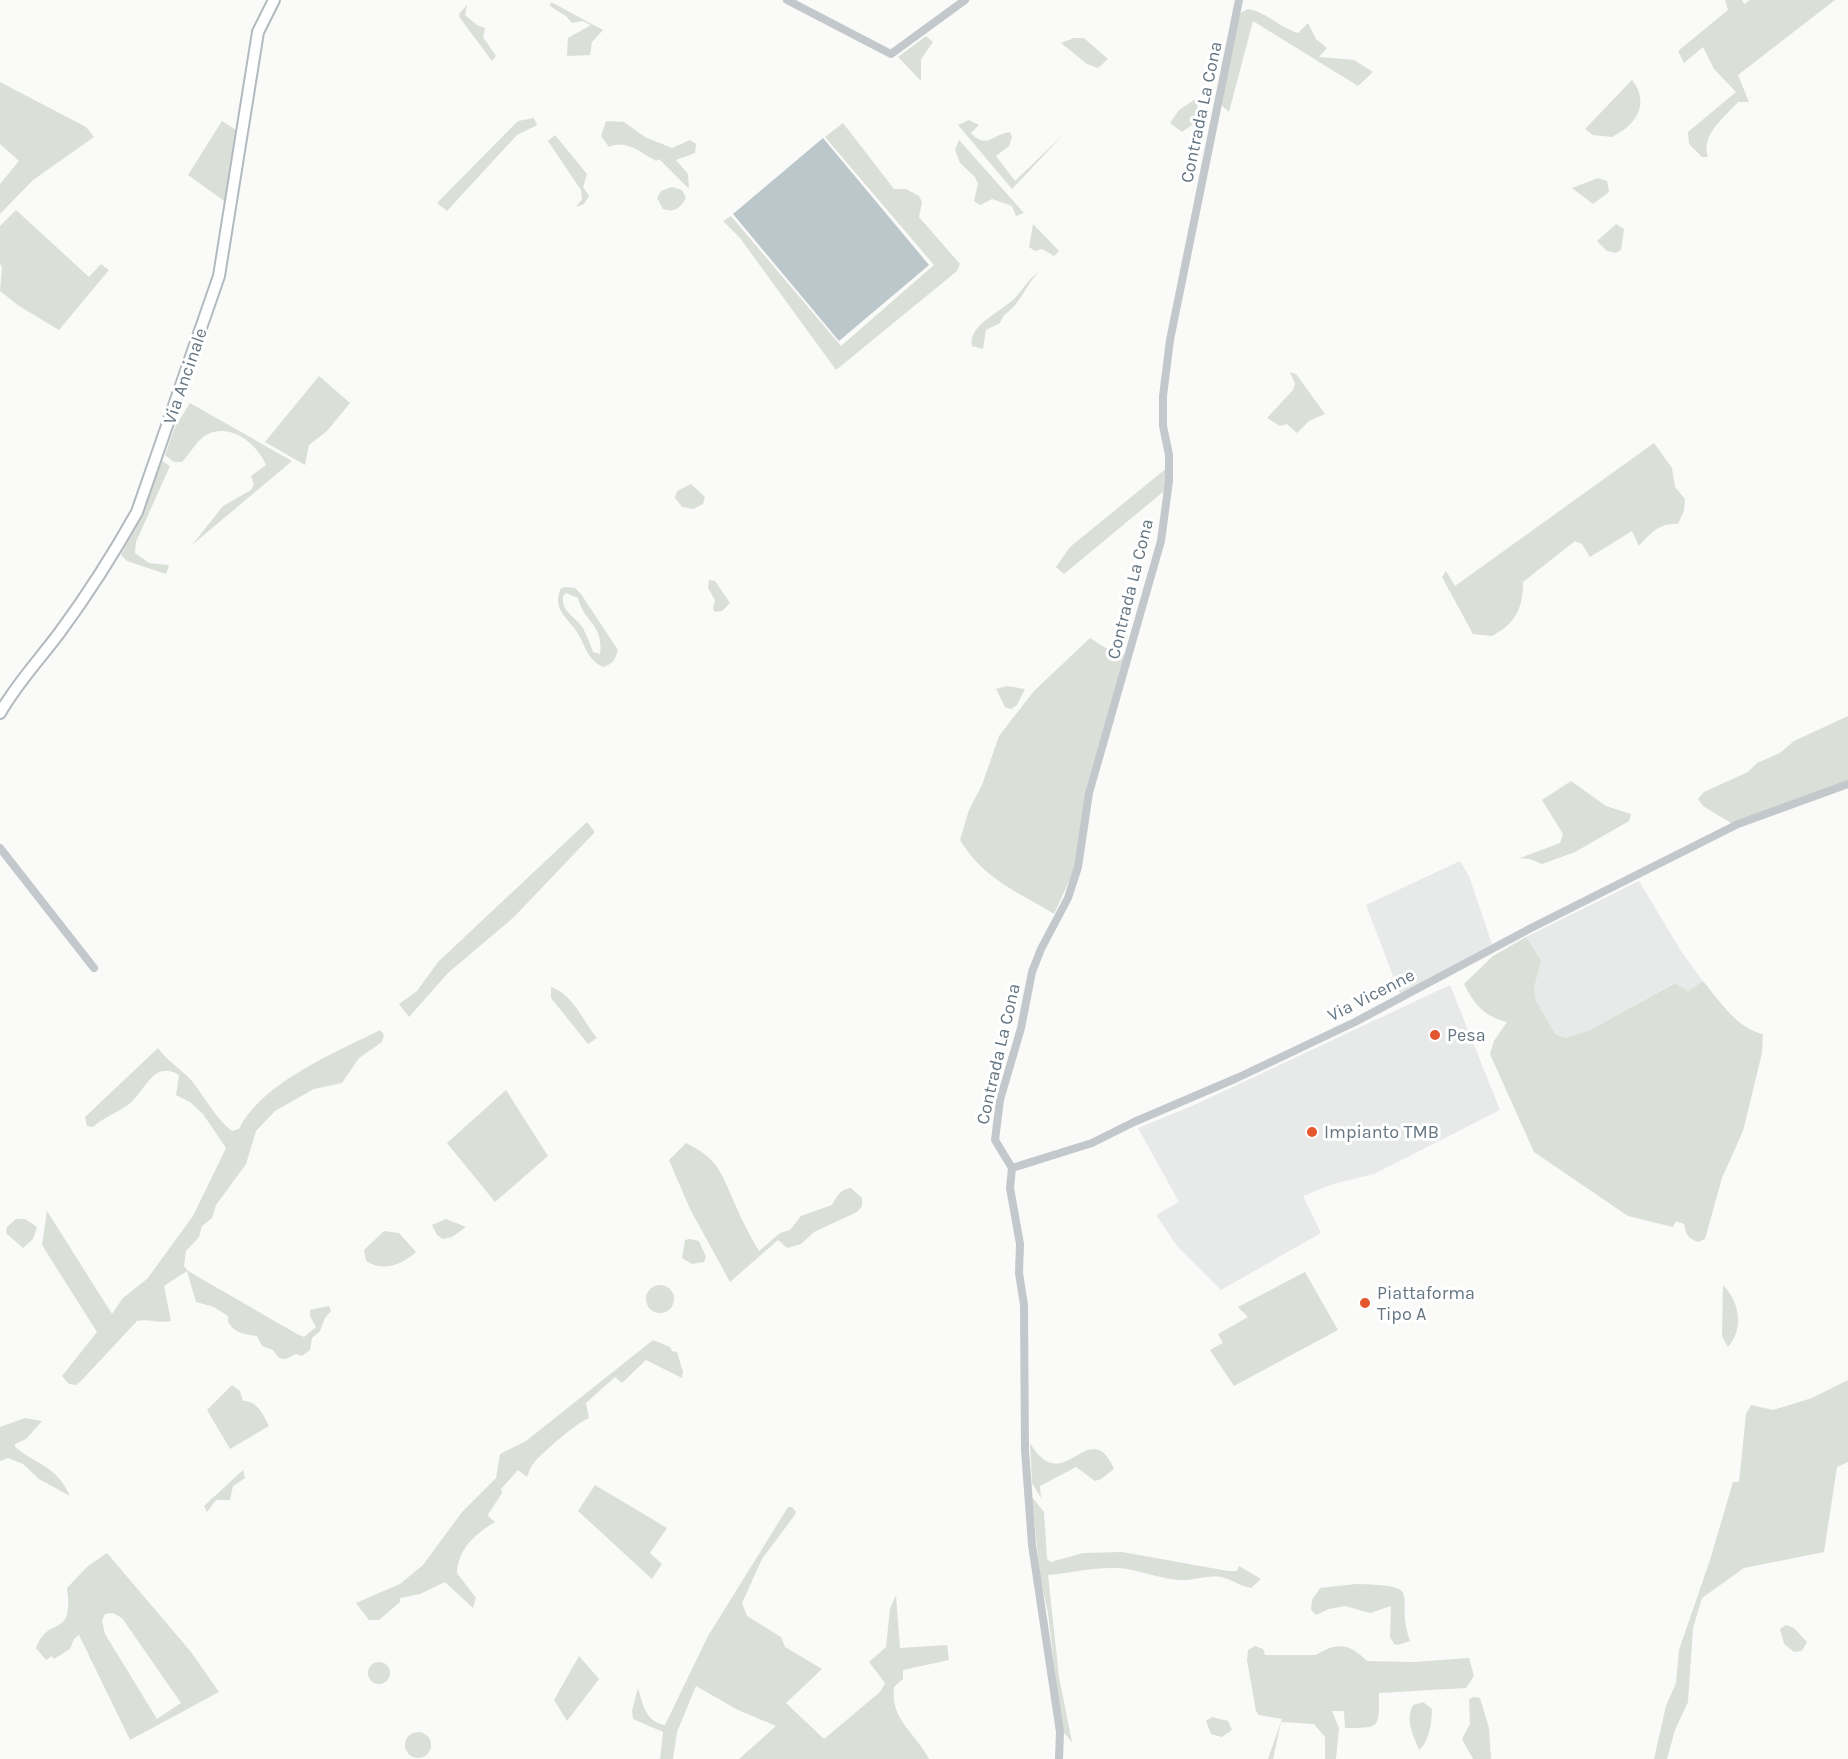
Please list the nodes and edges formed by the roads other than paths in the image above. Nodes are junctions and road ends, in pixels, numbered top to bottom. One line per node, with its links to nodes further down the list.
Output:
1 (274, 0): 5 (main road, Via Ancinale)
2 (787, 0): 3 (street)
3 (965, 0)
4 (1239, 0): 9 (street, Contrada La Cona)
5 (0, 712)
6 (1848, 784): 9 (street, Via Vicenne)
7 (0, 848): 8 (street)
8 (94, 968)
9 (1012, 1168): 10 (street)
10 (1059, 1759)

